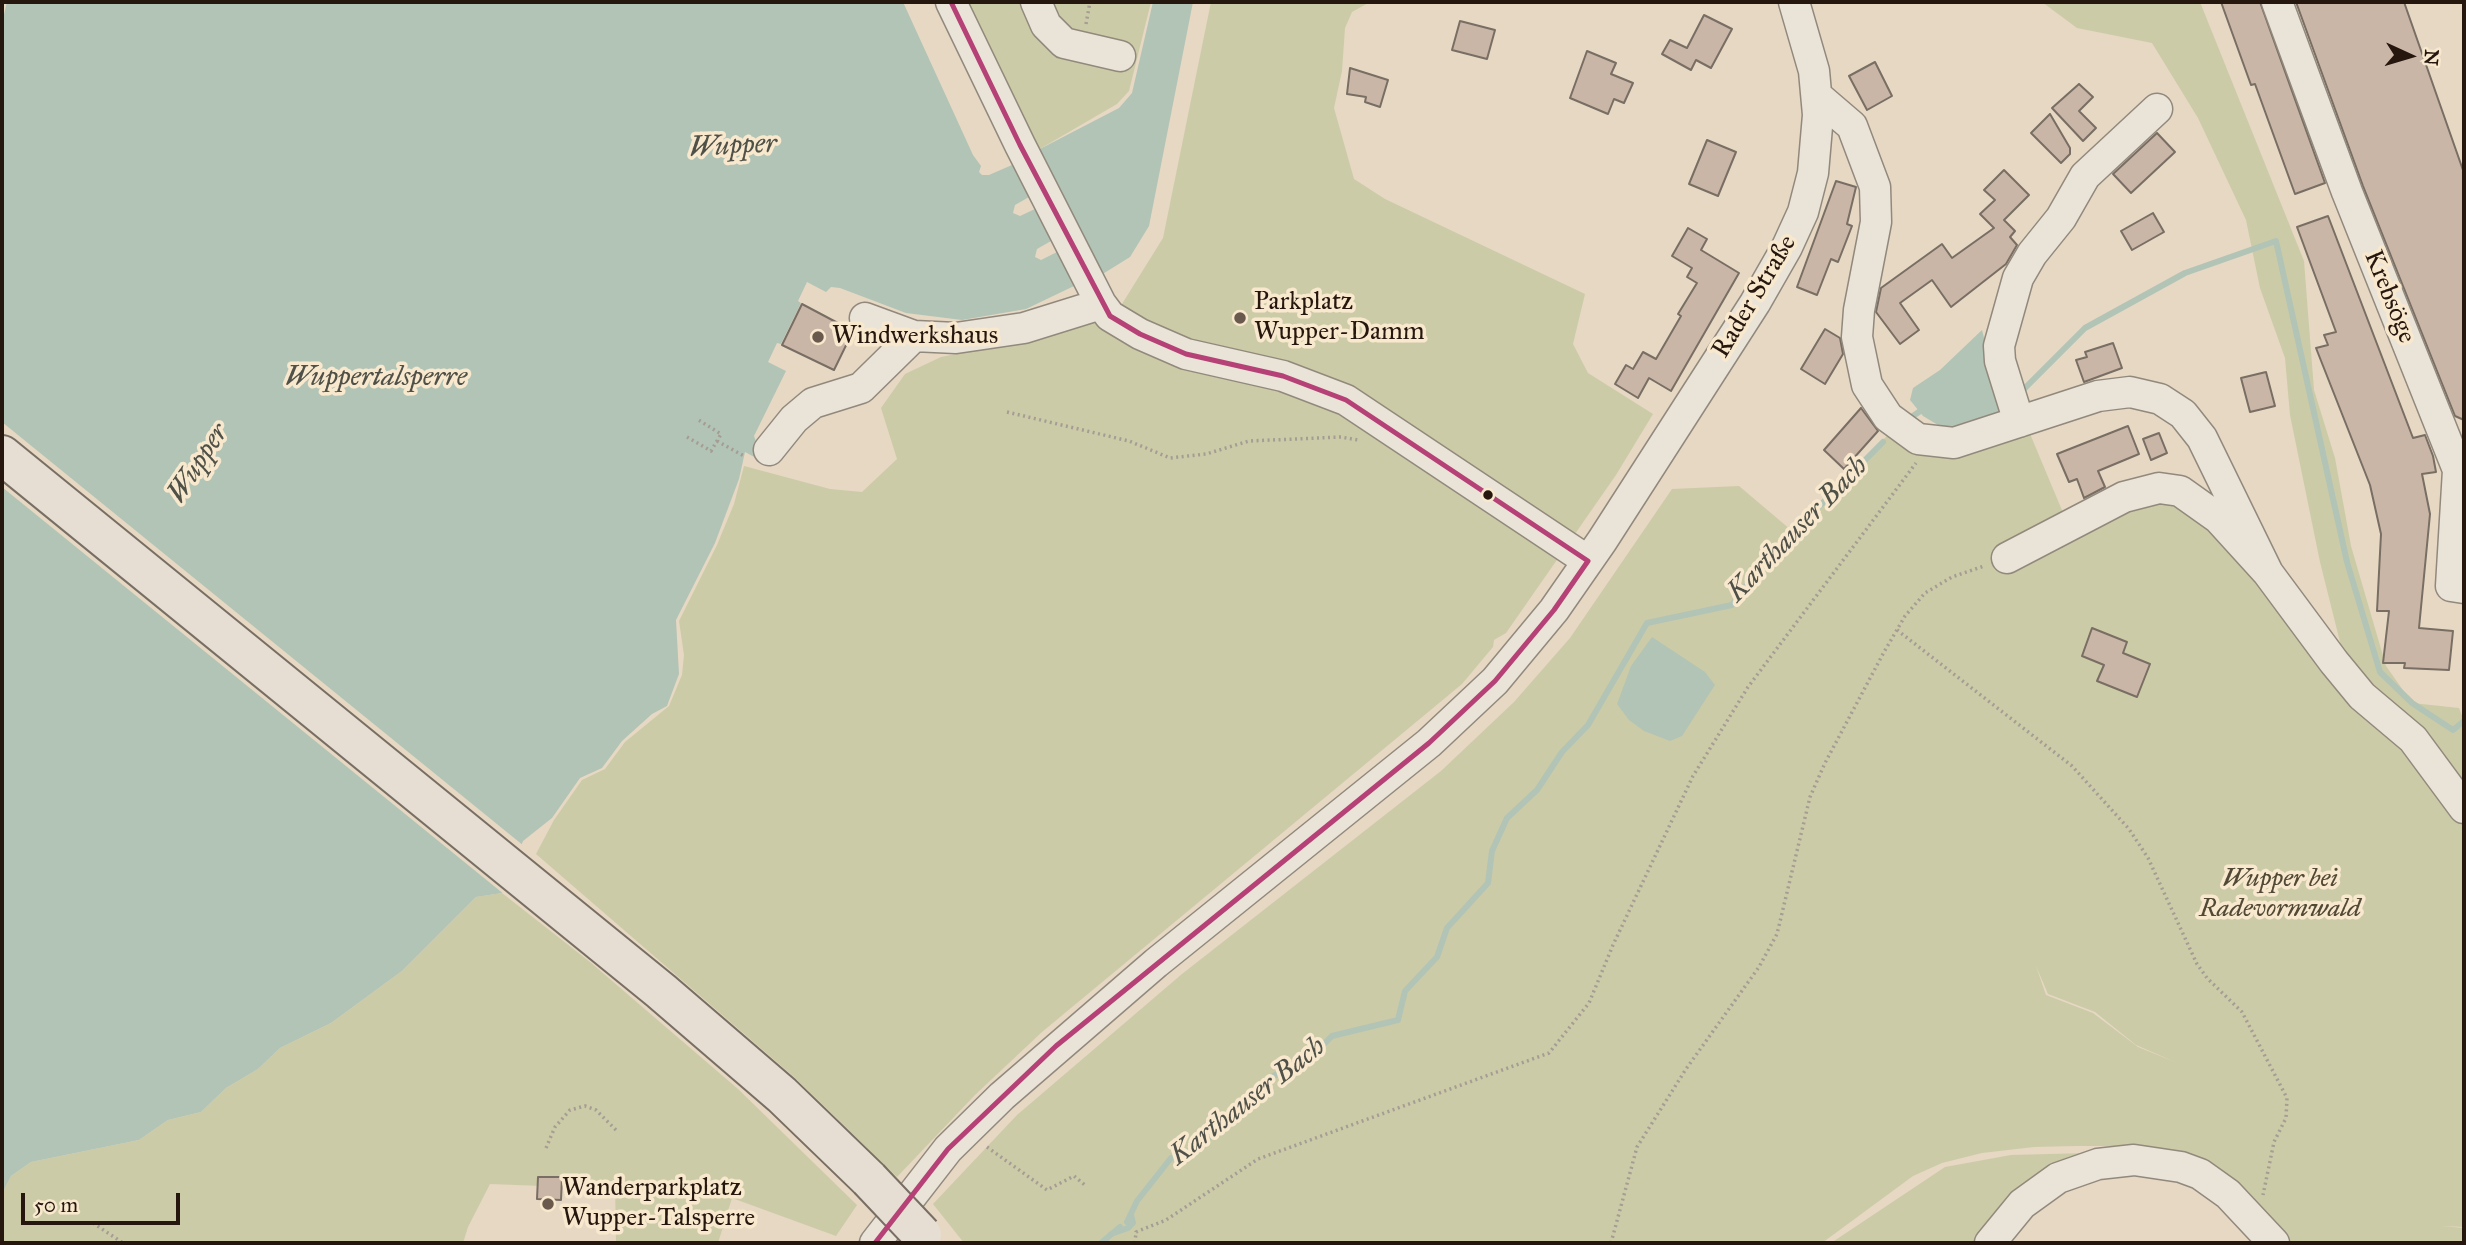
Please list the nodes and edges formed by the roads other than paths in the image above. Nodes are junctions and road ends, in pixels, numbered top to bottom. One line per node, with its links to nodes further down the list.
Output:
1 (951, 2): 8 (street)
2 (1036, 2): 5 (street)
3 (1794, 2): 6 (street, Rader Straße)
4 (2277, 2): 17 (street, Krebsöge)
5 (1120, 56)
6 (1817, 96): 11 (street); 15 (street, Rader Straße)
7 (2157, 109): 11 (street)
8 (1101, 304): 10 (street); 15 (street)
9 (865, 318): 10 (street)
10 (914, 335): 12 (street)
11 (2019, 422): 16 (street)
12 (756, 453)
13 (2, 455): 20 (main road, bridge)
14 (2007, 558): 16 (street)
15 (1588, 561): 21 (street, Rader Straße)
16 (2268, 573): 18 (street)
17 (2464, 588)
18 (2464, 808)
19 (2266, 1235): 22 (street)
20 (925, 1239)
21 (875, 1243)
22 (1990, 1243)

